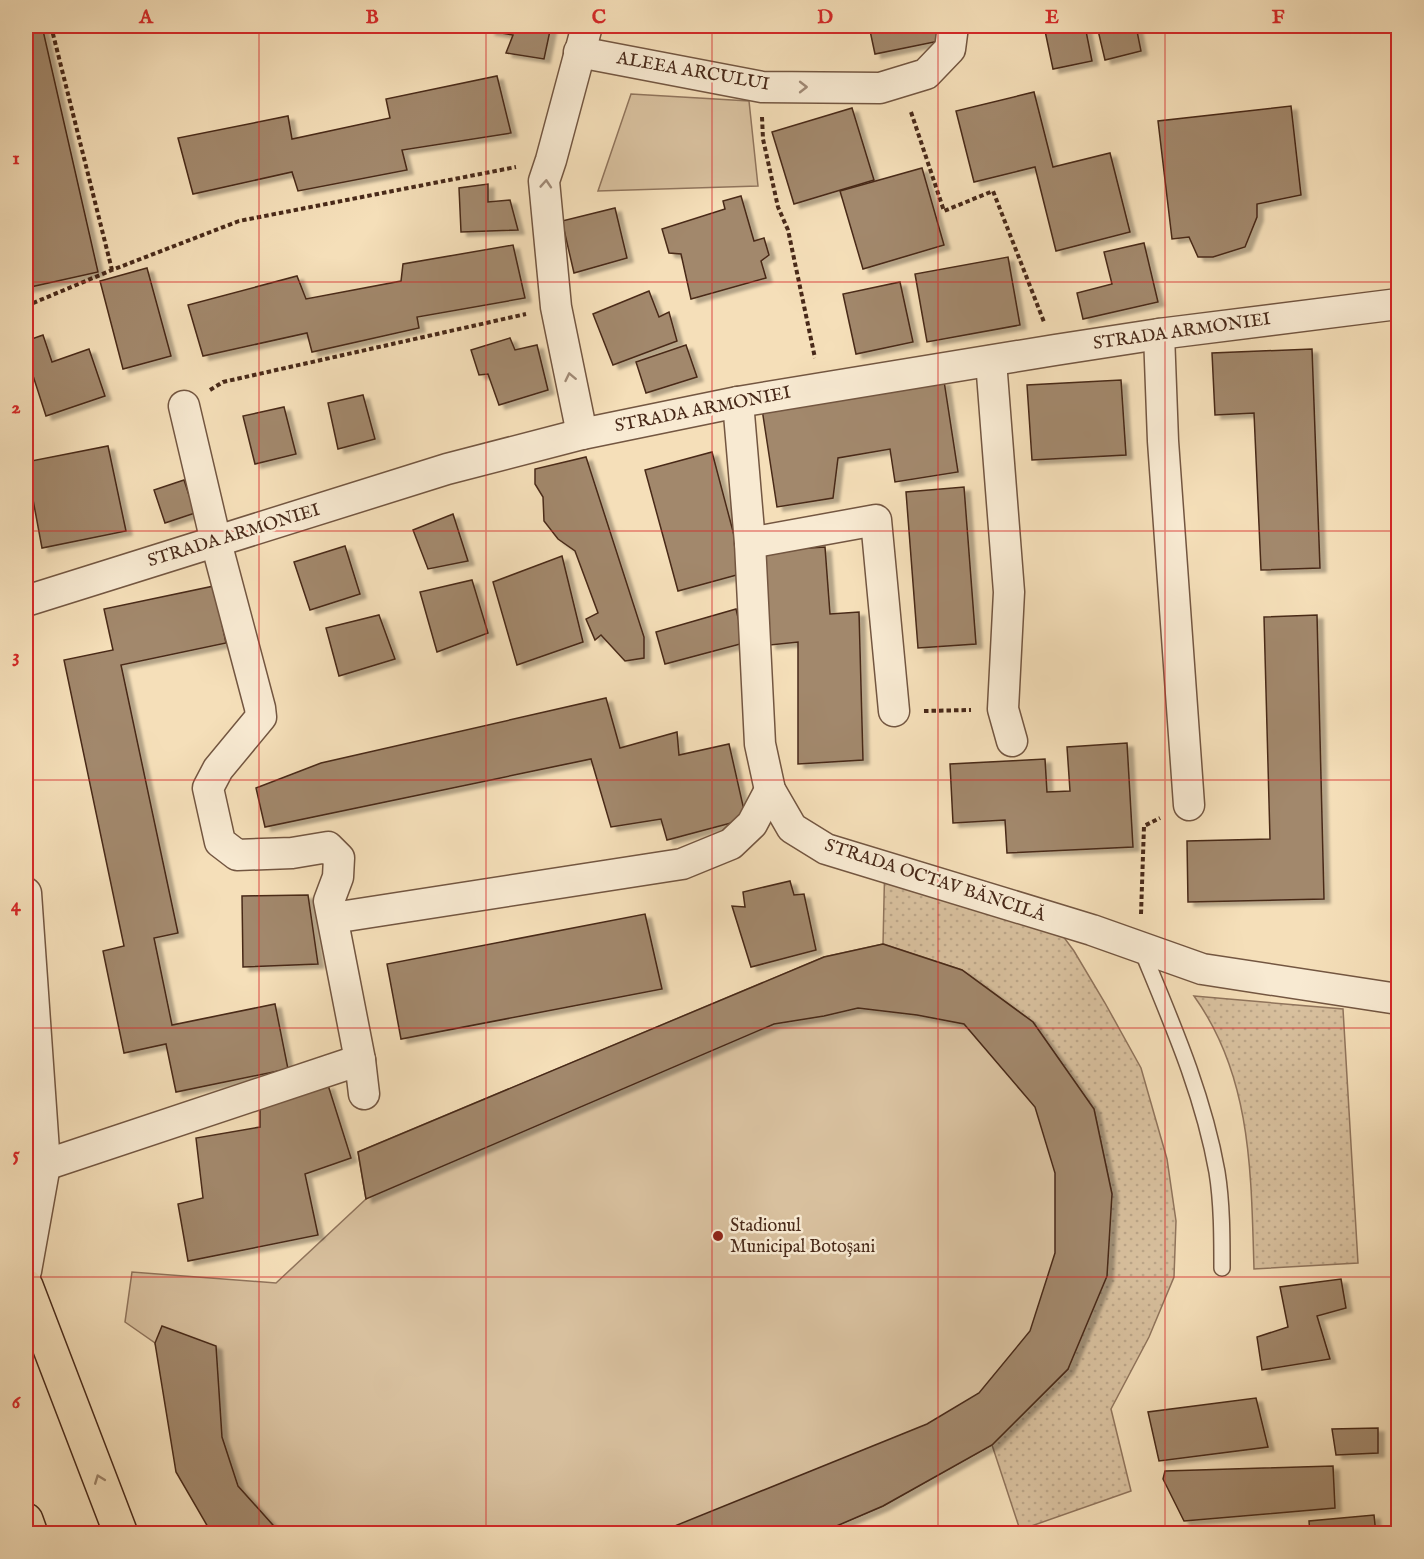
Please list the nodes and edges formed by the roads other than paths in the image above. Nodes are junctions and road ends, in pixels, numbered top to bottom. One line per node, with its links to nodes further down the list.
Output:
1 (954, 26): 2 (street, ALEEA ARCULUI, one-way to 1)
2 (583, 39): 8 (street, one-way to 2)
3 (1398, 304): 4 (street, STRADA ARMONIEI)
4 (1159, 334): 5 (street, STRADA ARMONIEI); 15 (street)
5 (991, 361): 6 (street, STRADA ARMONIEI); 13 (street)
6 (738, 402): 8 (street, STRADA ARMONIEI); 10 (street, STRADA OCTAV BĂNCILĂ)
7 (184, 406): 9 (street)
8 (582, 434): 9 (street, STRADA ARMONIEI)
9 (216, 542): 11 (street, STRADA ARMONIEI); 17 (street)
10 (750, 543): 12 (street); 14 (street, STRADA OCTAV BĂNCILĂ)
11 (26, 601)
12 (894, 711)
13 (1012, 741)
14 (770, 790): 17 (street); 18 (street, STRADA OCTAV BĂNCILĂ)
15 (1189, 805)
16 (26, 893): 22 (street)
17 (333, 918): 20 (street)
18 (1141, 948): 19 (street, STRADA OCTAV BĂNCILĂ); 23 (lane)
19 (1398, 999)
20 (360, 1060): 21 (street); 22 (street)
21 (364, 1094)
22 (45, 1165): 24 (street)
23 (1222, 1268)
24 (26, 1271)
25 (26, 1286): 28 (main road, one-way to 25)
26 (26, 1520): 27 (main road)
27 (31, 1533)
28 (121, 1533)

